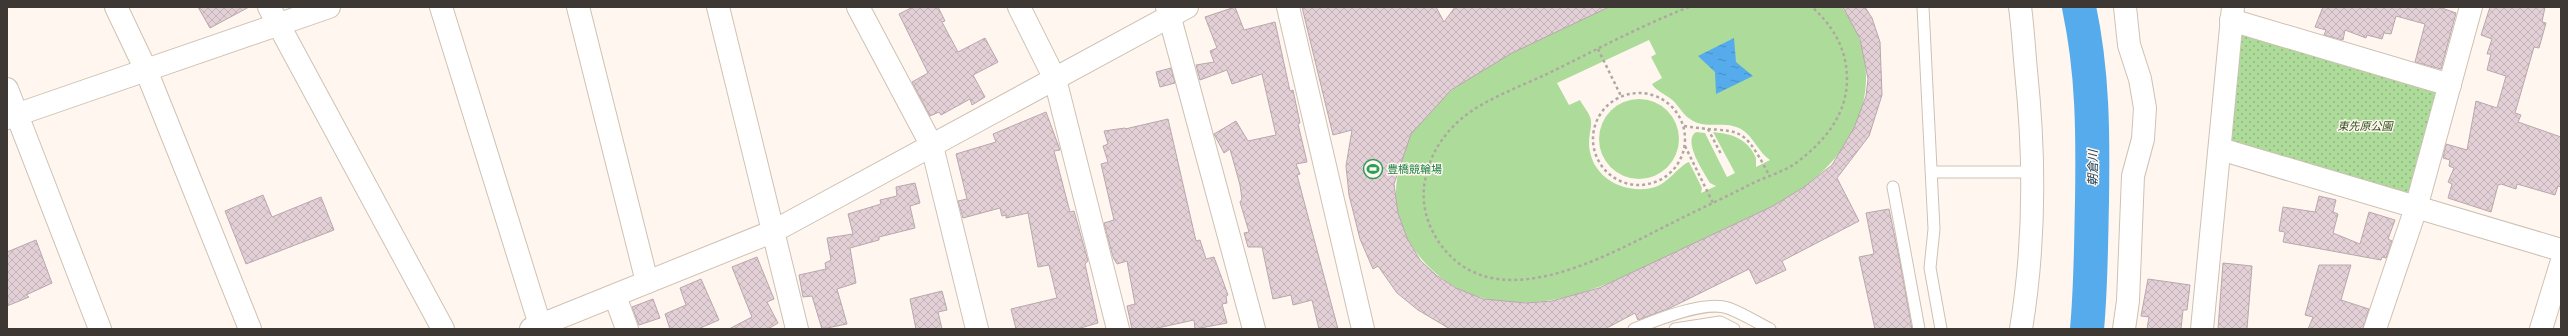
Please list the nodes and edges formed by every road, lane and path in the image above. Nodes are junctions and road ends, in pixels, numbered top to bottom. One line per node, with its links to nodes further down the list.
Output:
1 (116, 7): 19 (street)
2 (329, 7): 17 (street)
3 (441, 7): 42 (street)
4 (578, 7): 40 (street)
5 (718, 7): 37 (street)
6 (858, 7): 27 (street)
7 (1019, 7): 20 (street)
8 (1288, 7): 51 (street)
9 (1689, 7): 18 (path)
10 (1812, 7): 33 (path)
11 (1923, 7): 31 (lane)
12 (2020, 7): 32 (street)
13 (2125, 7): 59 (street)
14 (2471, 7): 21 (street)
15 (1175, 10): 20 (street); 50 (street)
16 (2232, 14): 21 (street); 29 (street)
17 (274, 16): 19 (street); 45 (street)
18 (1598, 49): 23 (path); 35 (path)
19 (146, 70): 24 (street); 44 (street)
20 (1054, 79): 27 (street); 49 (street)
21 (2450, 85): 36 (street)
22 (7, 89): 24 (street)
23 (1621, 96): 25 (path); 28 (path)
24 (12, 116): 43 (street)
25 (1684, 126): 26 (path); 28 (path)
26 (1708, 128): 30 (path); 33 (path)
27 (932, 146): 37 (street); 48 (street)
28 (1685, 146): 35 (path)
29 (2220, 149): 36 (street); 60 (street)
30 (1721, 154)
31 (1932, 172): 32 (lane); 57 (lane)
32 (2031, 172): 58 (street)
33 (1769, 175): 35 (path)
34 (1892, 187): 56 (lane)
35 (1713, 203)
36 (2416, 208): 38 (street); 61 (street)
37 (774, 232): 40 (street); 47 (street)
38 (2561, 250)
39 (2561, 264): 62 (street)
40 (647, 282): 41 (street)
41 (615, 296): 42 (street); 46 (street)
42 (536, 327)
43 (100, 329)
44 (250, 329)
45 (443, 329)
46 (627, 329)
47 (797, 329)
48 (977, 329)
49 (1118, 329)
50 (1254, 329)
51 (1363, 329)
52 (1634, 329): 55 (lane)
53 (1675, 329): 54 (lane)
54 (1734, 329)
55 (1770, 329)
56 (1919, 329)
57 (1941, 329)
58 (2021, 329)
59 (2124, 329)
60 (2202, 329)
61 (2375, 329)
62 (2540, 329)

